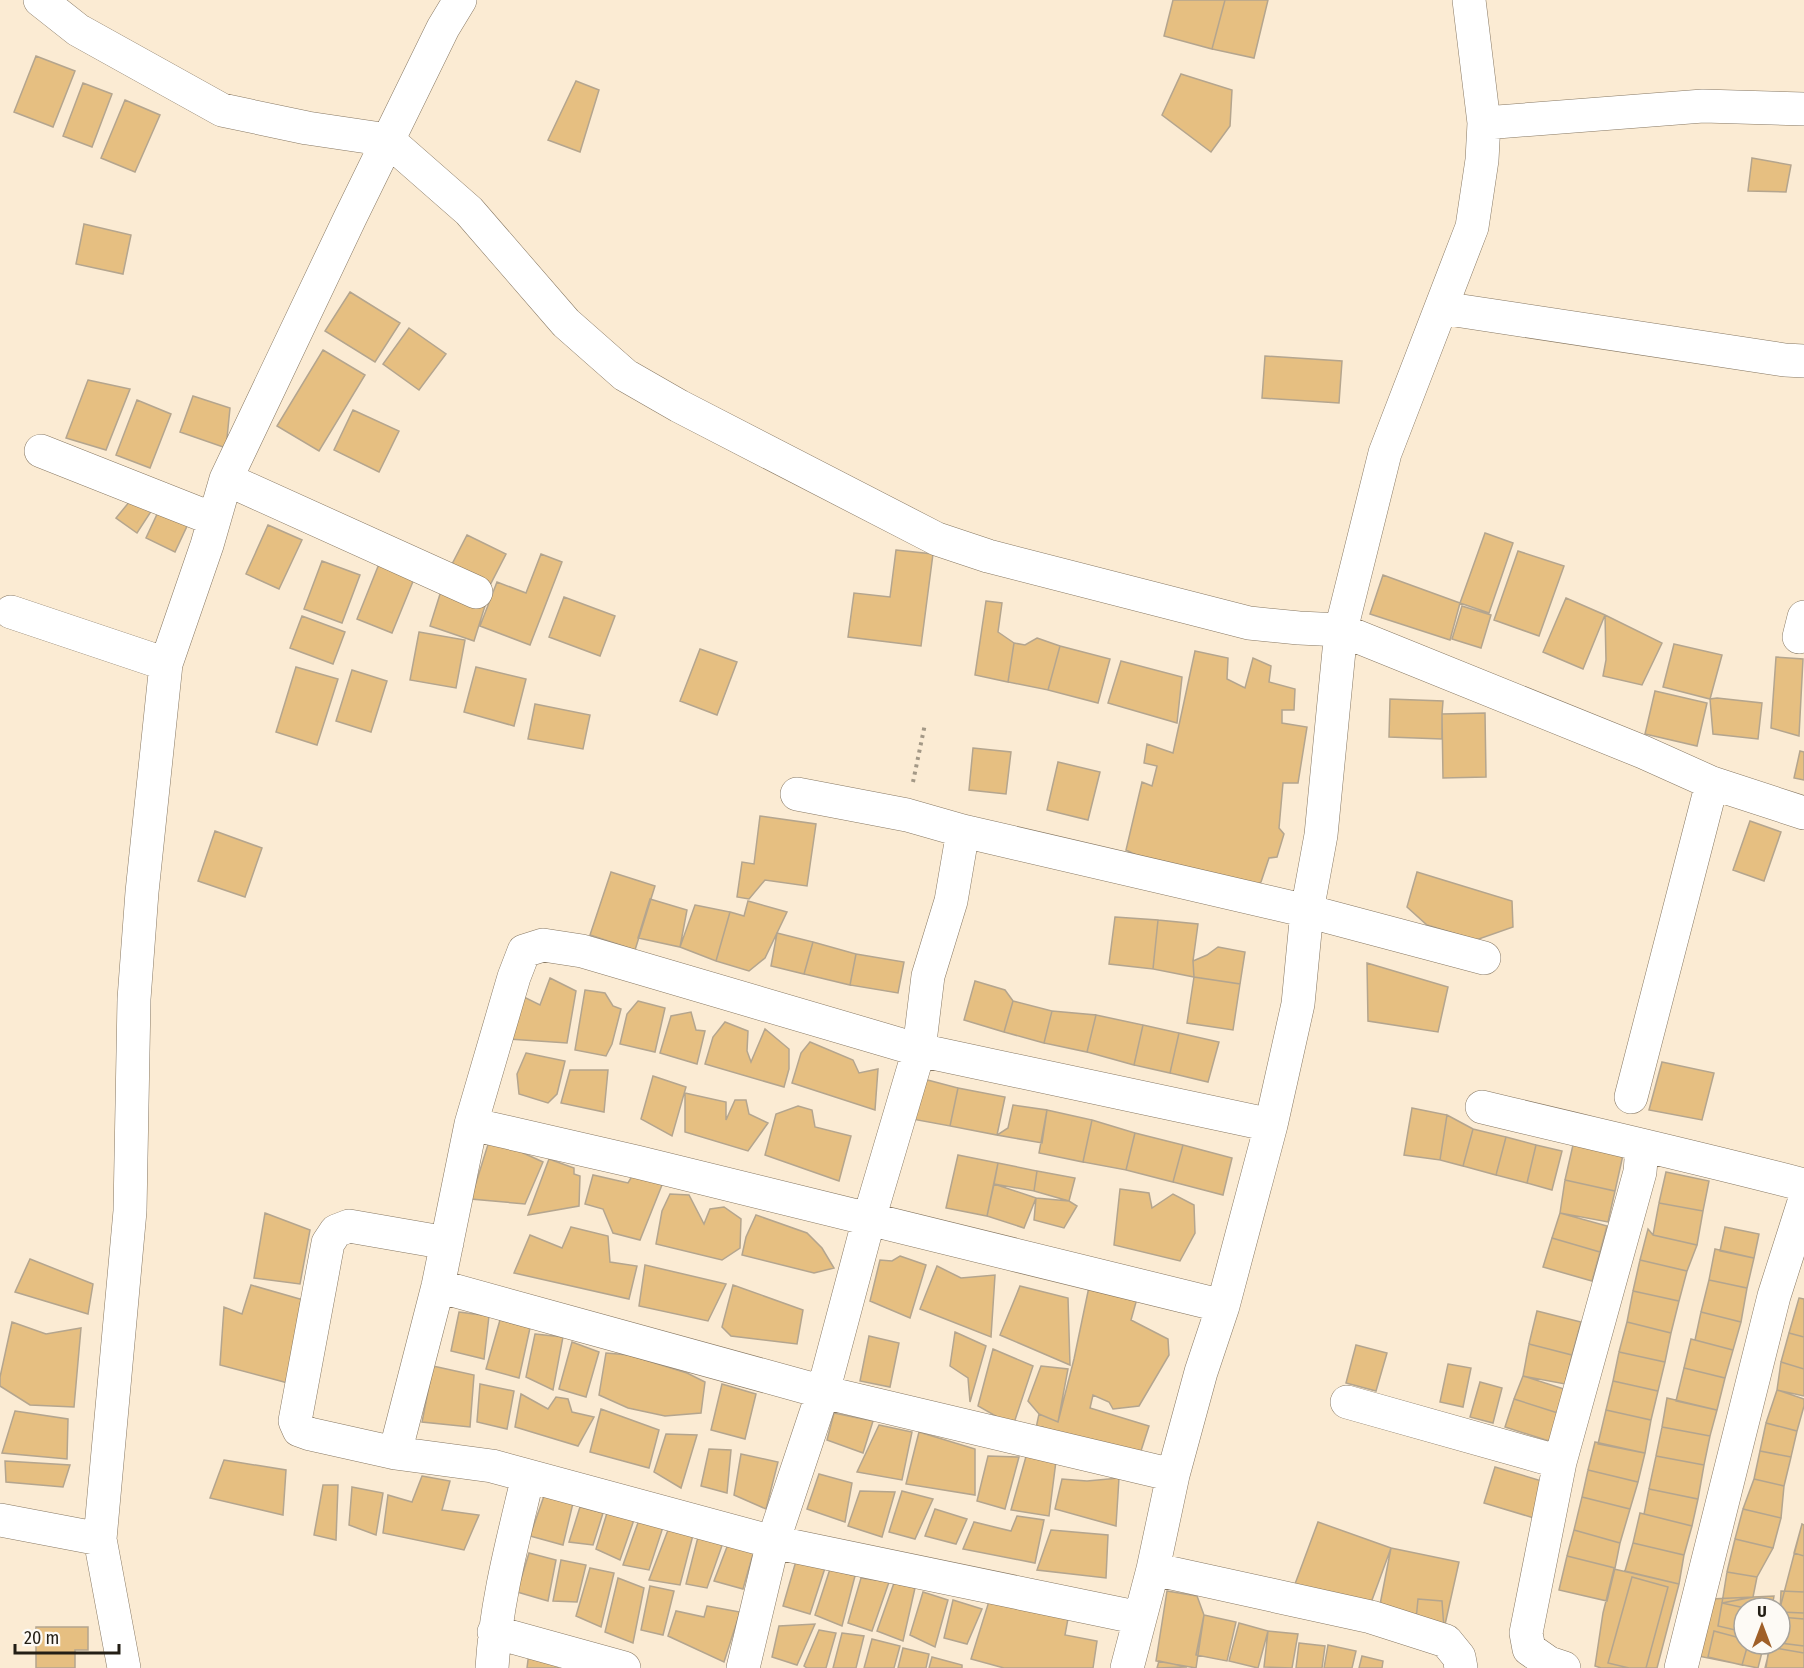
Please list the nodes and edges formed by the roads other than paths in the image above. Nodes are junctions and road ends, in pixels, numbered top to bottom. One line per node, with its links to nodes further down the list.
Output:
1 (40, 0): 6 (street)
2 (460, 0): 6 (street)
3 (1469, 0): 5 (street)
4 (1804, 109): 5 (street)
5 (1484, 123): 7 (street)
6 (388, 140): 10 (street); 14 (street)
7 (1442, 308): 8 (street); 14 (street)
8 (1804, 362)
9 (41, 451): 11 (street)
10 (226, 479): 11 (street); 12 (street)
11 (213, 519): 15 (street)
12 (476, 592)
13 (11, 612): 15 (street)
14 (1341, 630): 16 (street); 20 (street)
15 (166, 664): 41 (street)
16 (1712, 783): 18 (street); 23 (street)
17 (797, 794): 19 (street)
18 (1804, 813)
19 (963, 831): 20 (street); 22 (street)
20 (1307, 911): 21 (street); 26 (street)
21 (1484, 958)
22 (919, 1050): 25 (street); 26 (street); 30 (street)
23 (1631, 1096)
24 (1482, 1107): 27 (street)
25 (471, 1124): 30 (street); 31 (street)
26 (1271, 1125): 33 (street)
27 (1642, 1147): 28 (street); 37 (street)
28 (1804, 1185)
29 (1804, 1202): 53 (street)
30 (869, 1219): 33 (street); 34 (street)
31 (447, 1243): 32 (street); 36 (street)
32 (438, 1286): 34 (street); 36 (street)
33 (1223, 1306): 38 (street)
34 (823, 1392): 38 (street); 42 (street)
35 (1347, 1402): 37 (street)
36 (395, 1453): 39 (street)
37 (1560, 1462): 52 (street)
38 (1173, 1475): 43 (street)
39 (528, 1476): 42 (street); 45 (street)
40 (0, 1521): 41 (street)
41 (100, 1539): 46 (street)
42 (773, 1542): 44 (street); 49 (street)
43 (1153, 1569): 44 (street); 51 (street)
44 (1140, 1618): 50 (street)
45 (494, 1632): 47 (street); 48 (street)
46 (124, 1668)
47 (492, 1668)
48 (624, 1668)
49 (743, 1668)
50 (1127, 1668)
51 (1461, 1668)
52 (1564, 1668)
53 (1681, 1668)

